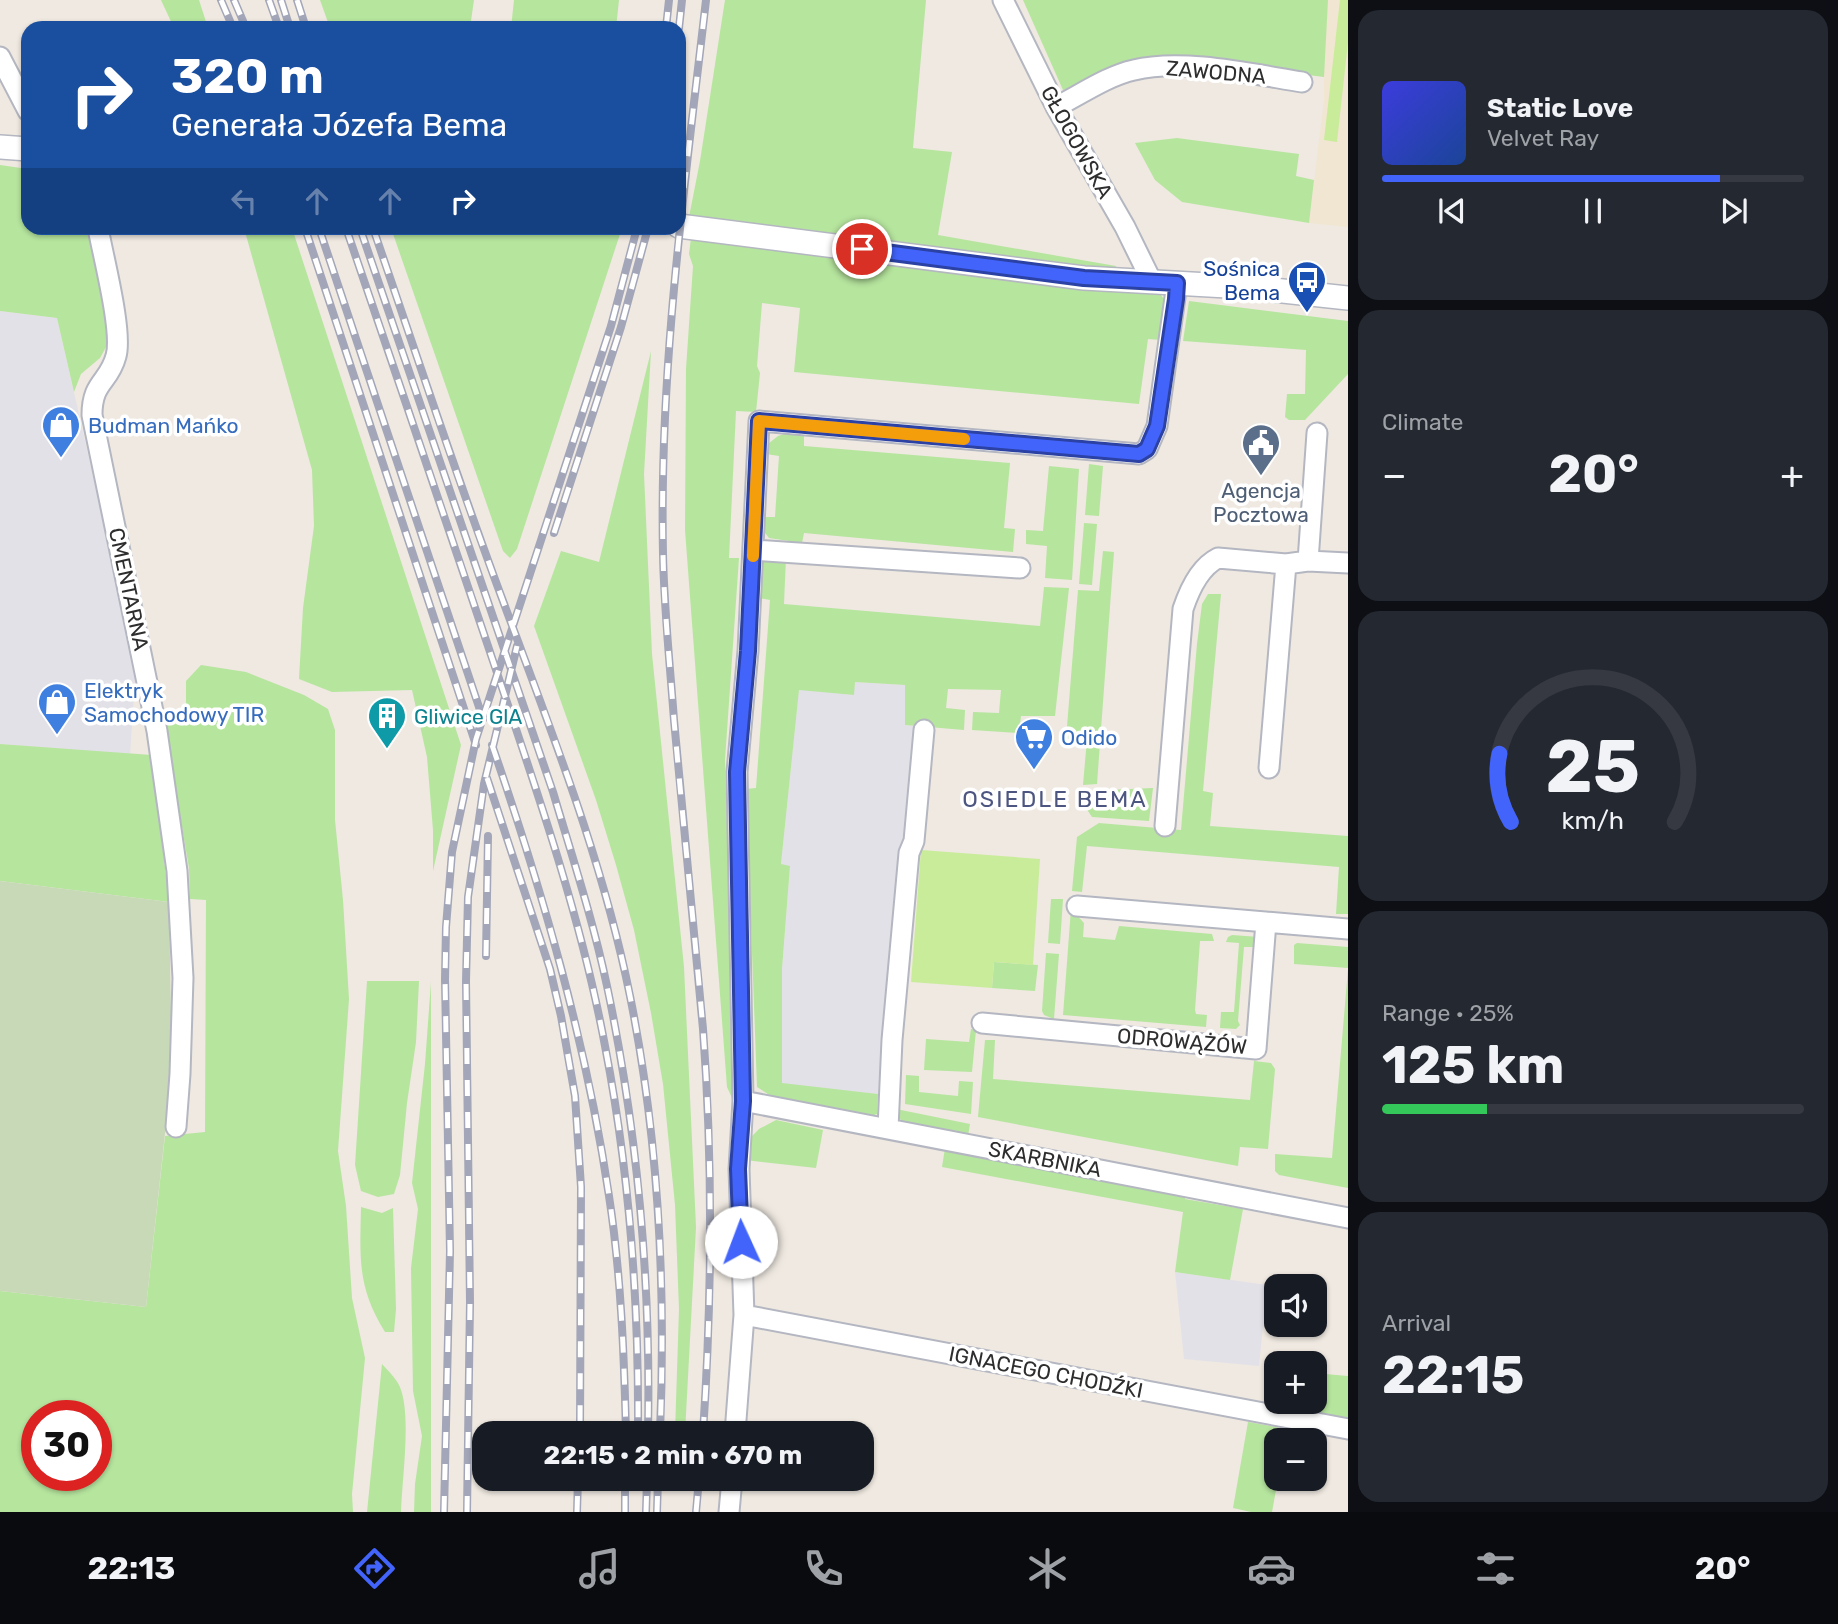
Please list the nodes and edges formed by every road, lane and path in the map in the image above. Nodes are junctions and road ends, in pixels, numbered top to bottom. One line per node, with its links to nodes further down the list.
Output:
1 (1003, 0): 5 (street, GŁOGOWSKA)
2 (0, 57): 4 (street)
3 (1301, 82): 5 (street, ZAWODNA)
4 (21, 98)
5 (1055, 107): 10 (street, GŁOGOWSKA)
6 (0, 147): 7 (street)
7 (21, 148)
8 (686, 227): 10 (street)
9 (99, 235): 27 (street, CMENTARNA)
10 (1152, 282): 11 (street)
11 (1177, 283): 12 (street); 14 (street)
12 (1348, 298)
13 (1317, 433): 15 (street)
14 (753, 550): 18 (street); 26 (street)
15 (1308, 561): 16 (street); 17 (street)
16 (1348, 563)
17 (1286, 565): 20 (street); 21 (street)
18 (1020, 568)
19 (924, 730): 28 (street)
20 (1269, 768)
21 (1165, 826)
22 (1077, 906): 23 (street)
23 (1266, 922): 24 (street); 25 (street, ODROWĄŻÓW)
24 (1348, 929)
25 (982, 1023)
26 (743, 1101): 28 (street, SKARBNIKA); 30 (street)
27 (176, 1127)
28 (888, 1128): 29 (street, SKARBNIKA)
29 (1348, 1218)
30 (744, 1315): 31 (street); 32 (street, IGNACEGO CHODŹKI)
31 (737, 1421)
32 (1348, 1429)
33 (731, 1491): 34 (street)
34 (729, 1512)

